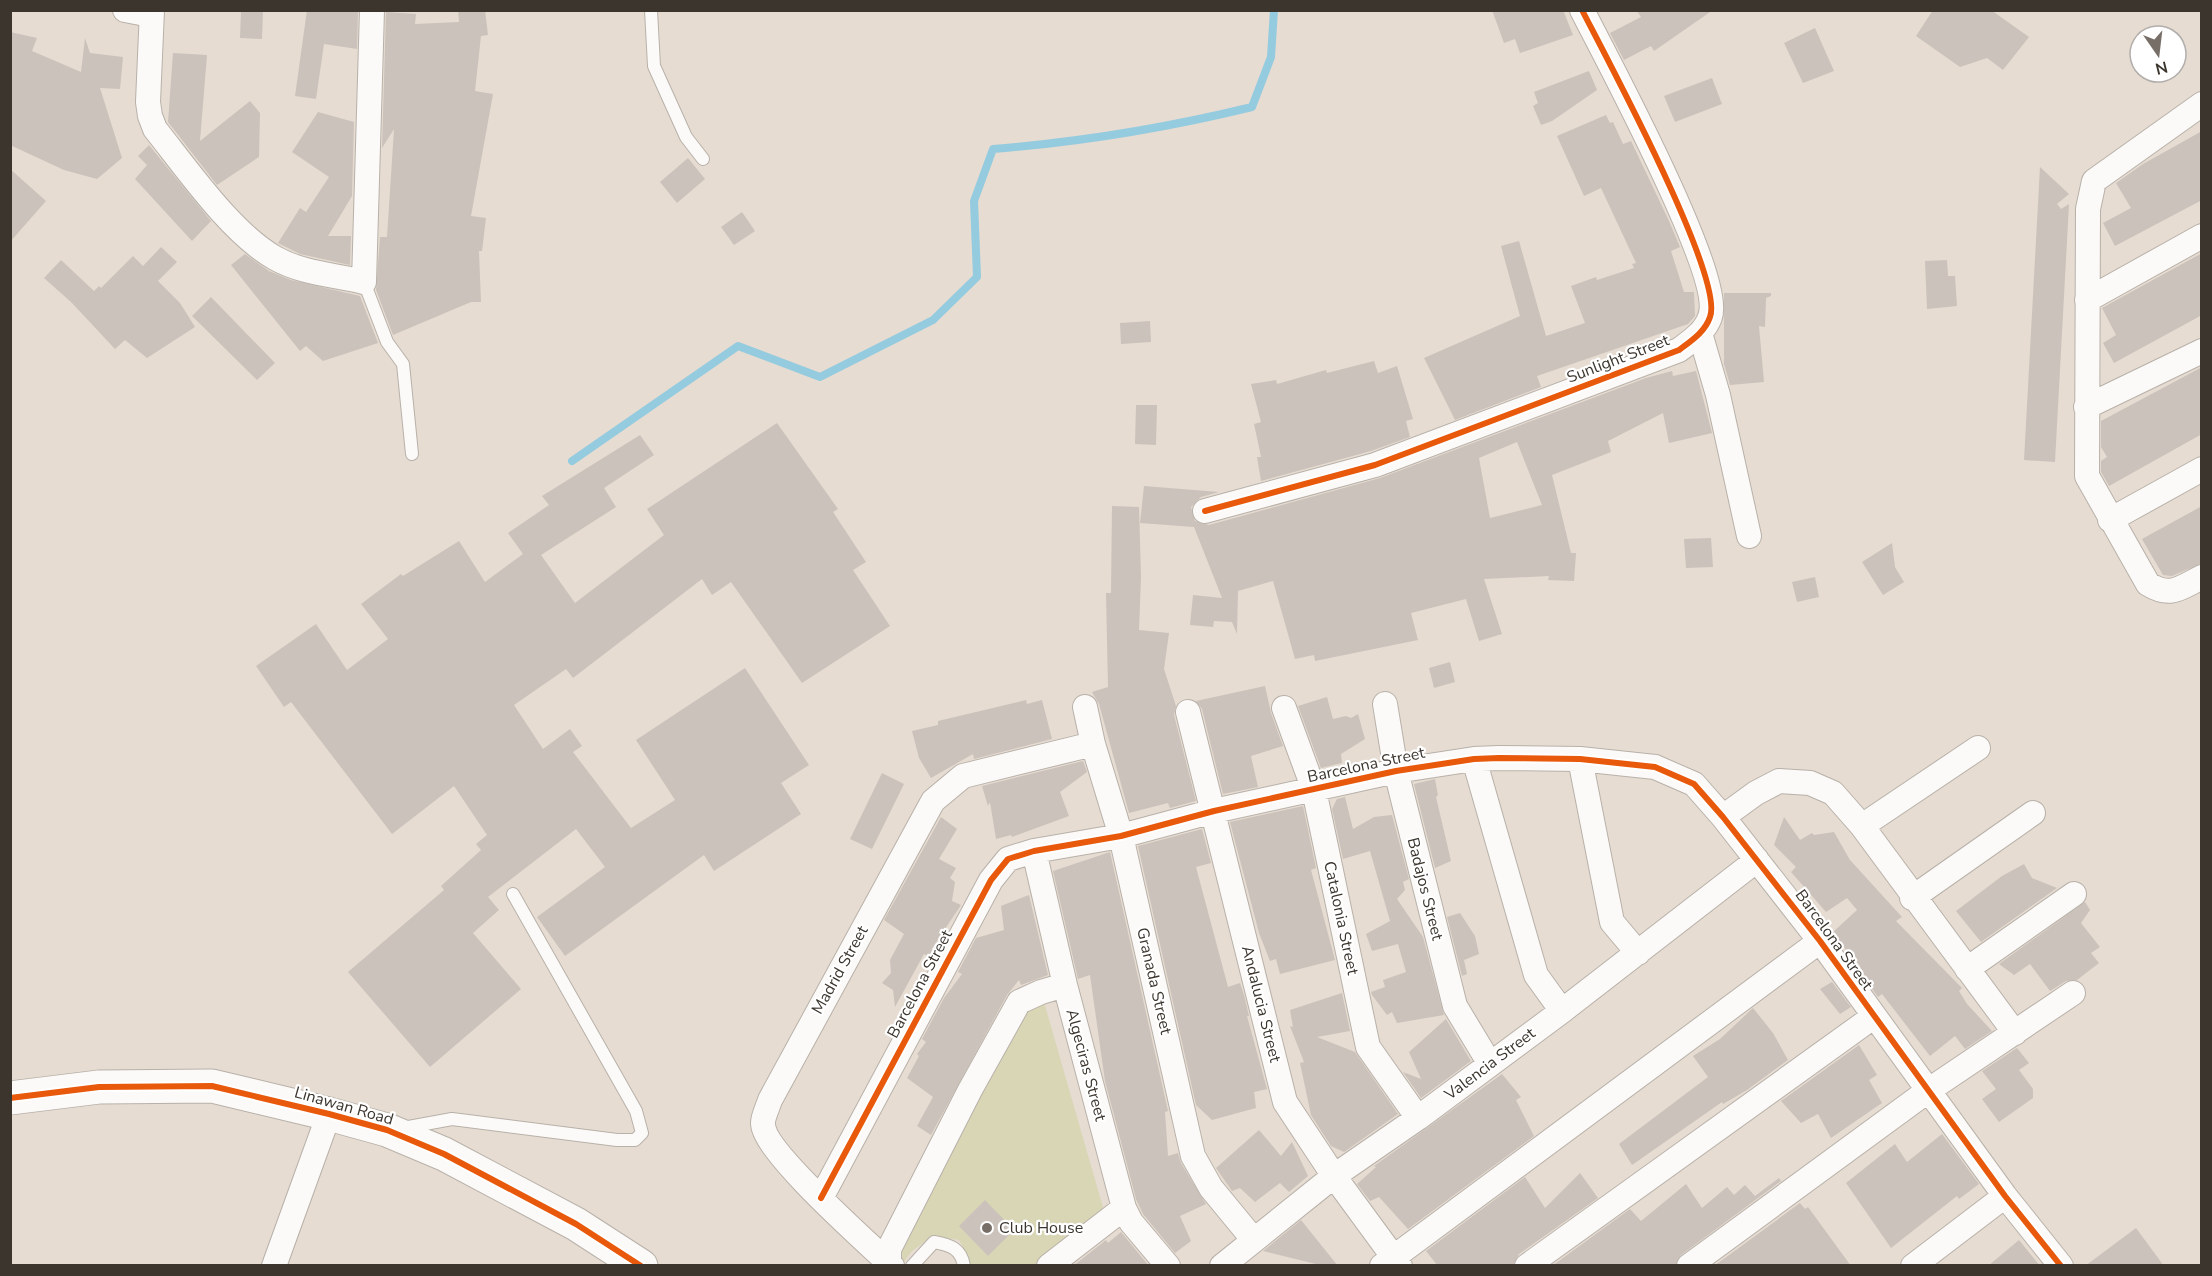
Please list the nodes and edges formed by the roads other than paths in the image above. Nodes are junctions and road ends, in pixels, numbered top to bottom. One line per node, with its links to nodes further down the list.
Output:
1 (125, 10): 5 (street)
2 (372, 10): 9 (street)
3 (651, 10): 7 (lane)
4 (1582, 10): 11 (street)
5 (152, 13): 9 (street)
6 (2202, 104): 10 (street)
7 (703, 159)
8 (2202, 236): 10 (street)
9 (364, 282): 14 (lane)
10 (2087, 300): 13 (street)
11 (1700, 333): 16 (street, Sunlight Street); 18 (street)
12 (2202, 351): 13 (street)
13 (2086, 407): 17 (street)
14 (412, 454)
15 (2202, 469): 17 (street)
16 (1204, 511)
17 (2110, 520): 19 (street)
18 (1749, 536)
19 (2202, 577)
20 (1385, 704): 28 (street, Badajos Street)
21 (1085, 707): 24 (street, Granada Street)
22 (1284, 708): 29 (street, Catalonia Street)
23 (1188, 712): 30 (street, Andalucia Street)
24 (1093, 744): 34 (street, Granada Street); 56 (street, Madrid Street)
25 (1978, 748): 33 (street)
26 (1474, 759): 27 (street, Barcelona Street); 28 (street, Barcelona Street); 45 (street)
27 (1580, 759): 32 (street, Barcelona Street); 41 (street)
28 (1396, 771): 29 (street, Barcelona Street); 48 (street, Badajos Street)
29 (1314, 790): 30 (street, Barcelona Street); 52 (street, Catalonia Street)
30 (1214, 811): 34 (street, Barcelona Street); 54 (street, Andalucia Street)
31 (2033, 813): 39 (street)
32 (1723, 817): 33 (street); 36 (street, Barcelona Street)
33 (1862, 826): 39 (street)
34 (1121, 836): 35 (street, Barcelona Street); 58 (street, Granada Street)
35 (1035, 851): 43 (street, Algeciras Street); 56 (street, Barcelona Street)
36 (1757, 860): 40 (street, Barcelona Street); 41 (street, Valencia Street)
37 (513, 894): 53 (lane)
38 (2074, 894): 42 (street)
39 (1912, 898): 42 (street)
40 (1820, 941): 46 (street, Barcelona Street); 60 (street)
41 (1638, 953): 45 (street, Valencia Street)
42 (1967, 969): 47 (street)
43 (1065, 985): 57 (street, Algeciras Street); 61 (street)
44 (2073, 993): 47 (street)
45 (1562, 1011): 48 (street, Valencia Street)
46 (1873, 1017): 49 (street, Barcelona Street); 68 (street)
47 (2015, 1034): 49 (street)
48 (1490, 1064): 52 (street, Valencia Street)
49 (1929, 1090): 55 (street, Barcelona Street); 69 (street)
50 (10, 1098): 51 (street, Linawan Road)
51 (329, 1114): 53 (street, Linawan Road); 62 (street)
52 (1418, 1118): 54 (street, Valencia Street)
53 (387, 1130): 63 (street, Linawan Road)
54 (1334, 1176): 58 (street, Valencia Street); 60 (street, Andalucia Street)
55 (2005, 1196): 59 (street); 70 (street, Barcelona Street)
56 (821, 1198): 61 (street, Madrid Street)
57 (1124, 1208): 65 (street); 66 (street, Algeciras Street)
58 (1253, 1239): 67 (street, Valencia Street)
59 (1925, 1262)
60 (1392, 1263)
61 (898, 1265): 64 (lane)
62 (274, 1266)
63 (640, 1266)
64 (964, 1266)
65 (1049, 1266)
66 (1168, 1266)
67 (1222, 1266)
68 (1527, 1266)
69 (1689, 1266)
70 (2061, 1266)

